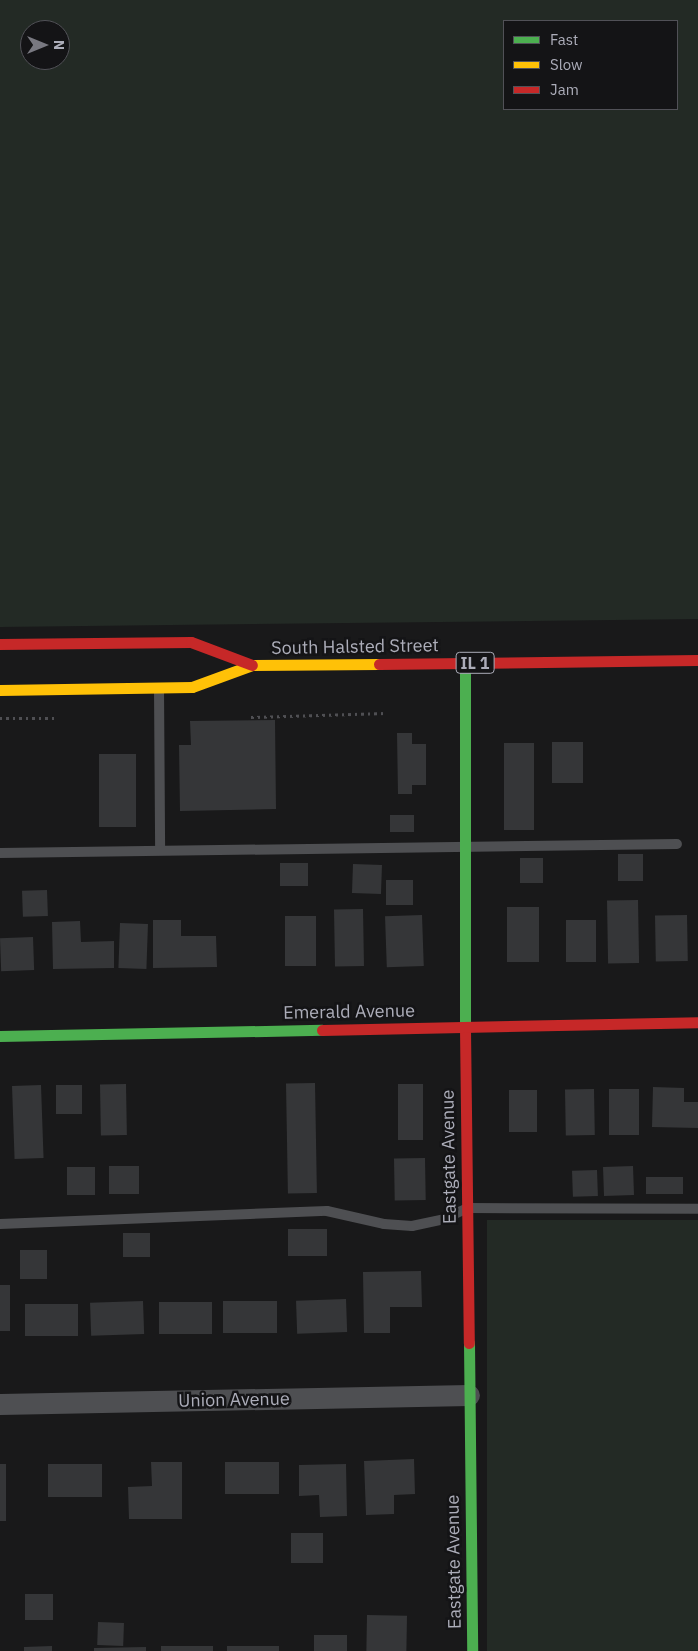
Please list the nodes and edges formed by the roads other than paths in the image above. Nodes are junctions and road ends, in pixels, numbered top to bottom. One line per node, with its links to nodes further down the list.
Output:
1 (0, 644): 4 (street, South Halsted Street / IL 1)
2 (698, 660): 3 (street, South Halsted Street / IL 1)
3 (465, 663): 4 (street, South Halsted Street / IL 1); 8 (street, Eastgate Avenue)
4 (252, 665): 5 (street, South Halsted Street / IL 1)
5 (159, 687): 6 (street, South Halsted Street / IL 1); 9 (lane)
6 (0, 690)
7 (677, 844): 8 (lane)
8 (465, 846): 9 (lane); 12 (street, Eastgate Avenue)
9 (160, 850): 10 (lane)
10 (0, 853)
11 (698, 1022): 12 (street, Emerald Avenue)
12 (465, 1028): 13 (street, Emerald Avenue); 14 (street, Eastgate Avenue)
13 (0, 1036)
14 (468, 1208): 15 (lane); 16 (lane); 17 (street, Eastgate Avenue)
15 (698, 1209)
16 (0, 1224)
17 (469, 1396): 18 (street, Union Avenue); 19 (street, Eastgate Avenue)
18 (0, 1404)
19 (472, 1651)

